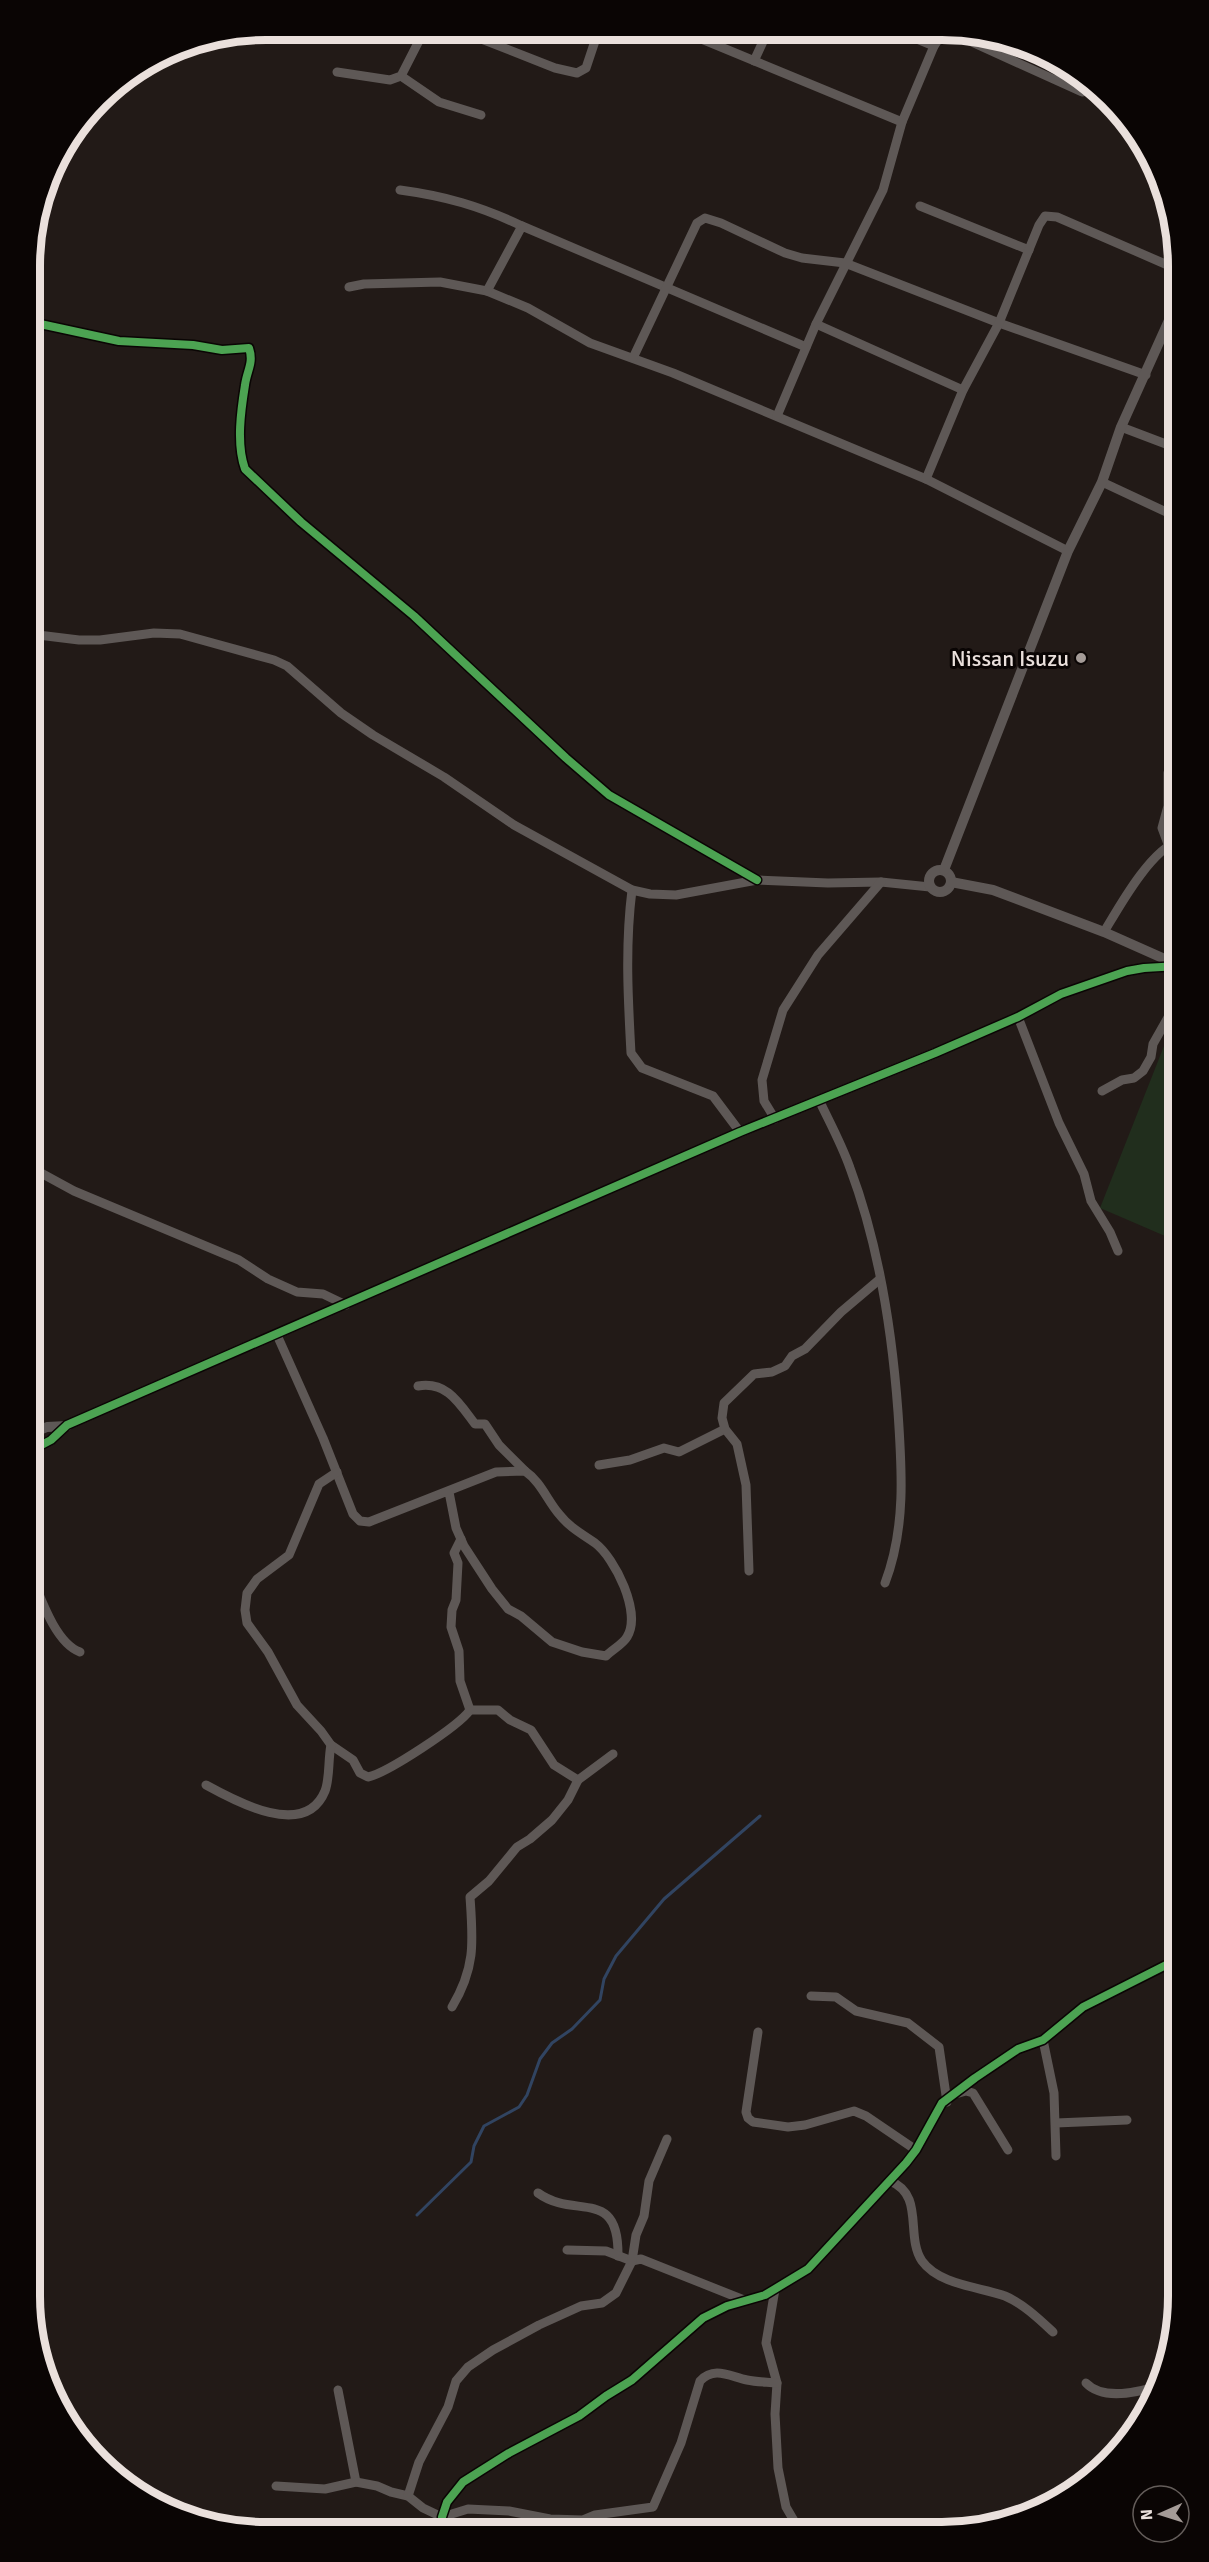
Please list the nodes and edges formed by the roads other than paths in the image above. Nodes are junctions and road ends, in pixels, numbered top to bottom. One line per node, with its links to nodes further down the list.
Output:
1 (419, 40): 12 (street)
2 (484, 40): 3 (street)
3 (595, 40)
4 (704, 40): 10 (street)
5 (764, 40): 10 (street)
6 (920, 40): 9 (street)
7 (938, 40): 9 (street)
8 (972, 42): 13 (street)
9 (934, 46): 15 (street)
10 (754, 61): 15 (street)
11 (337, 72): 12 (street)
12 (401, 76): 14 (street)
13 (1086, 91)
14 (481, 115)
15 (902, 122): 20 (street)
16 (400, 190): 18 (street)
17 (920, 206): 19 (street)
18 (522, 226): 23 (street); 24 (street)
19 (1029, 250): 21 (street); 25 (street)
20 (845, 263): 23 (street); 25 (street); 27 (street)
21 (1168, 265)
22 (349, 287): 24 (street)
23 (667, 289): 29 (street); 30 (street)
24 (488, 291): 30 (street)
25 (999, 323): 31 (street); 32 (street)
26 (40, 324): 46 (street)
27 (816, 324): 29 (street); 32 (street)
28 (1168, 324): 31 (street)
29 (806, 347): 33 (street)
30 (633, 358): 33 (street)
31 (1146, 375): 34 (street)
32 (963, 390): 36 (street)
33 (777, 416): 36 (street)
34 (1121, 427): 35 (street); 37 (street)
35 (1168, 445)
36 (926, 479): 39 (street)
37 (1102, 482): 38 (street); 39 (street)
38 (1168, 513)
39 (1068, 551): 45 (street)
40 (40, 635): 50 (street)
41 (1168, 773): 43 (street)
42 (1168, 806): 44 (street)
43 (1168, 806)
44 (1168, 844): 51 (street)
45 (944, 870): 48 (street); 49 (street)
46 (757, 880): 47 (street); 50 (street)
47 (881, 882): 49 (street); 58 (street)
48 (951, 882): 49 (street); 51 (street)
49 (930, 887)
50 (632, 890): 59 (street)
51 (1104, 932): 52 (street)
52 (1168, 961)
53 (1168, 966): 54 (street)
54 (1018, 1017): 57 (street); 61 (street)
55 (1168, 1017): 56 (street)
56 (1102, 1091)
57 (820, 1102): 58 (street); 62 (street)
58 (775, 1119): 59 (street)
59 (740, 1132): 63 (street)
60 (40, 1172): 63 (street)
61 (1118, 1251)
62 (880, 1278): 68 (street); 76 (street)
63 (346, 1305): 64 (street)
64 (277, 1335): 66 (street); 72 (street)
65 (418, 1386): 71 (street)
66 (68, 1425): 67 (street); 69 (street)
67 (40, 1430)
68 (725, 1430): 70 (street); 75 (street)
69 (40, 1446)
70 (600, 1465)
71 (525, 1470): 73 (street); 74 (street)
72 (337, 1472): 73 (street); 80 (street)
73 (449, 1492): 74 (street)
74 (460, 1539): 79 (street)
75 (749, 1571)
76 (885, 1583)
77 (40, 1596): 78 (street)
78 (80, 1652)
79 (470, 1710): 80 (street); 82 (street)
80 (331, 1745): 83 (street)
81 (613, 1754): 82 (street)
82 (578, 1780): 86 (street)
83 (206, 1785)
84 (1168, 1964): 88 (street)
85 (811, 1996): 89 (street)
86 (452, 2007)
87 (758, 2032): 93 (street)
88 (1043, 2040): 89 (street); 91 (street)
89 (943, 2105): 93 (street); 94 (street)
90 (1127, 2120): 91 (street)
91 (1056, 2123): 95 (street)
92 (667, 2139): 100 (street)
93 (916, 2150): 96 (street)
94 (1008, 2150)
95 (1056, 2156)
96 (890, 2181): 101 (street); 103 (street)
97 (538, 2193): 99 (street)
98 (567, 2250): 99 (street)
99 (618, 2256): 100 (street)
100 (632, 2261): 102 (street); 110 (street)
101 (775, 2289): 102 (street); 104 (street)
102 (744, 2300): 111 (street)
103 (1053, 2332)
104 (777, 2383): 111 (street); 112 (street)
105 (1086, 2383): 106 (street)
106 (1149, 2388)
107 (338, 2390): 108 (street)
108 (357, 2482): 109 (street); 110 (street)
109 (276, 2486)
110 (408, 2496): 111 (street)
111 (442, 2517)
112 (795, 2522)

